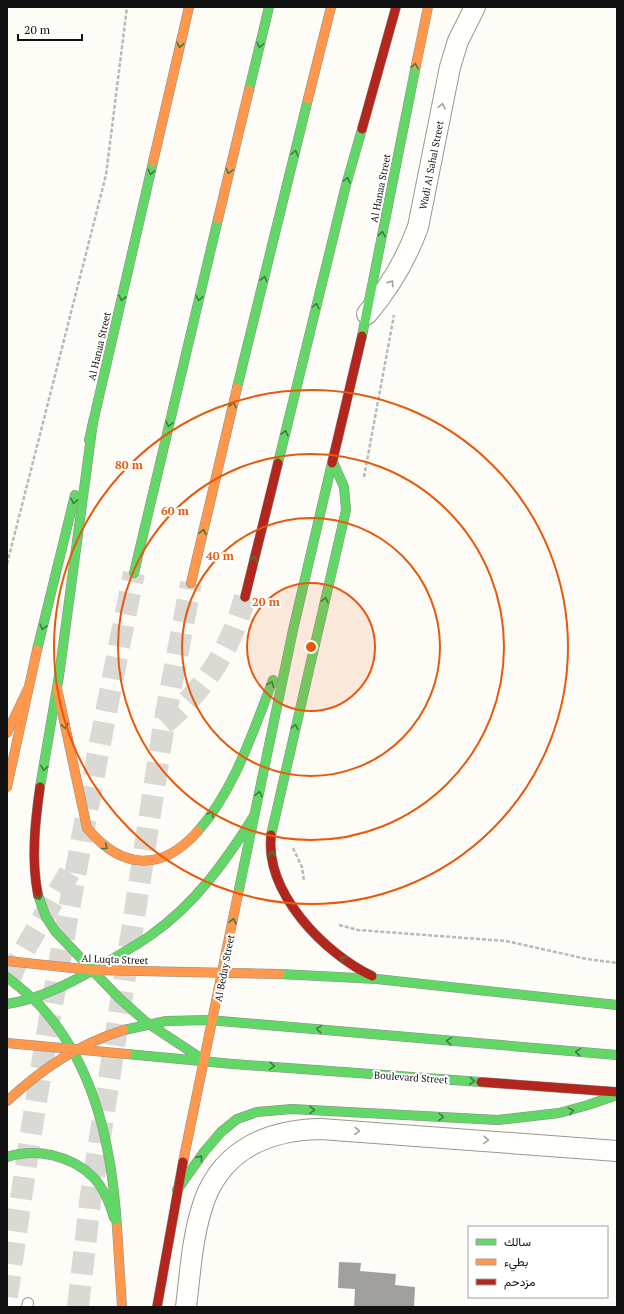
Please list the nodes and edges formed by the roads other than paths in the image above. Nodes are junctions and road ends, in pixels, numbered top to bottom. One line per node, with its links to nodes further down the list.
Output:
1 (189, 7): 8 (main road, Al Hanaa Street, one-way to 8)
2 (269, 7): 10 (main road, one-way to 10)
3 (331, 7): 11 (main road, one-way to 3)
4 (396, 7): 12 (main road, one-way to 4)
5 (428, 7): 7 (main road, Al Hanaa Street, one-way to 5)
6 (475, 7): 7 (street, Wadi Al Sahal Street, one-way to 6)
7 (367, 314): 9 (main road, Al Hanaa Street)
8 (93, 422): 14 (main road); 15 (main road, Al Hanaa Street, one-way to 15)
9 (333, 462): 13 (main road, Al Hanaa Street); 23 (main road, one-way to 9)
10 (134, 573)
11 (191, 583)
12 (245, 597)
13 (293, 630): 14 (main road, one-way to 13); 18 (main road, Al Beday Street, one-way to 13)
14 (57, 688): 20 (main road, one-way to 20)
15 (28, 689): 16 (main road); 17 (main road)
16 (7, 733)
17 (7, 787)
18 (254, 816): 20 (main road); 21 (main road, Al Beday Street, one-way to 18)
19 (7, 961): 20 (main road, Al Luqta Street)
20 (92, 970): 21 (main road, Al Luqta Street); 24 (main road); 28 (main road)
21 (223, 973): 23 (main road); 27 (main road, Al Beday Street)
22 (7, 977): 24 (main road)
23 (377, 979): 26 (main road)
24 (34, 999): 25 (main road); 30 (main road)
25 (7, 1004)
26 (616, 1005)
27 (213, 1021): 28 (main road); 31 (main road, one-way to 27); 32 (main road, Al Beday Street)
28 (149, 1023): 30 (main road); 32 (main road)
29 (7, 1043): 30 (main road)
30 (74, 1049): 32 (main road); 35 (main road); 39 (main road)
31 (617, 1055)
32 (205, 1061): 33 (main road, Boulevard Street, one-way to 33); 38 (main road, Al Beday Street)
33 (617, 1092)
34 (617, 1095): 38 (main road, one-way to 34)
35 (7, 1101)
36 (617, 1152): 42 (street, one-way to 36)
37 (7, 1157): 39 (main road)
38 (177, 1190): 41 (main road, Al Beday Street)
39 (117, 1231): 40 (main road)
40 (122, 1307)
41 (157, 1307)
42 (186, 1307)

